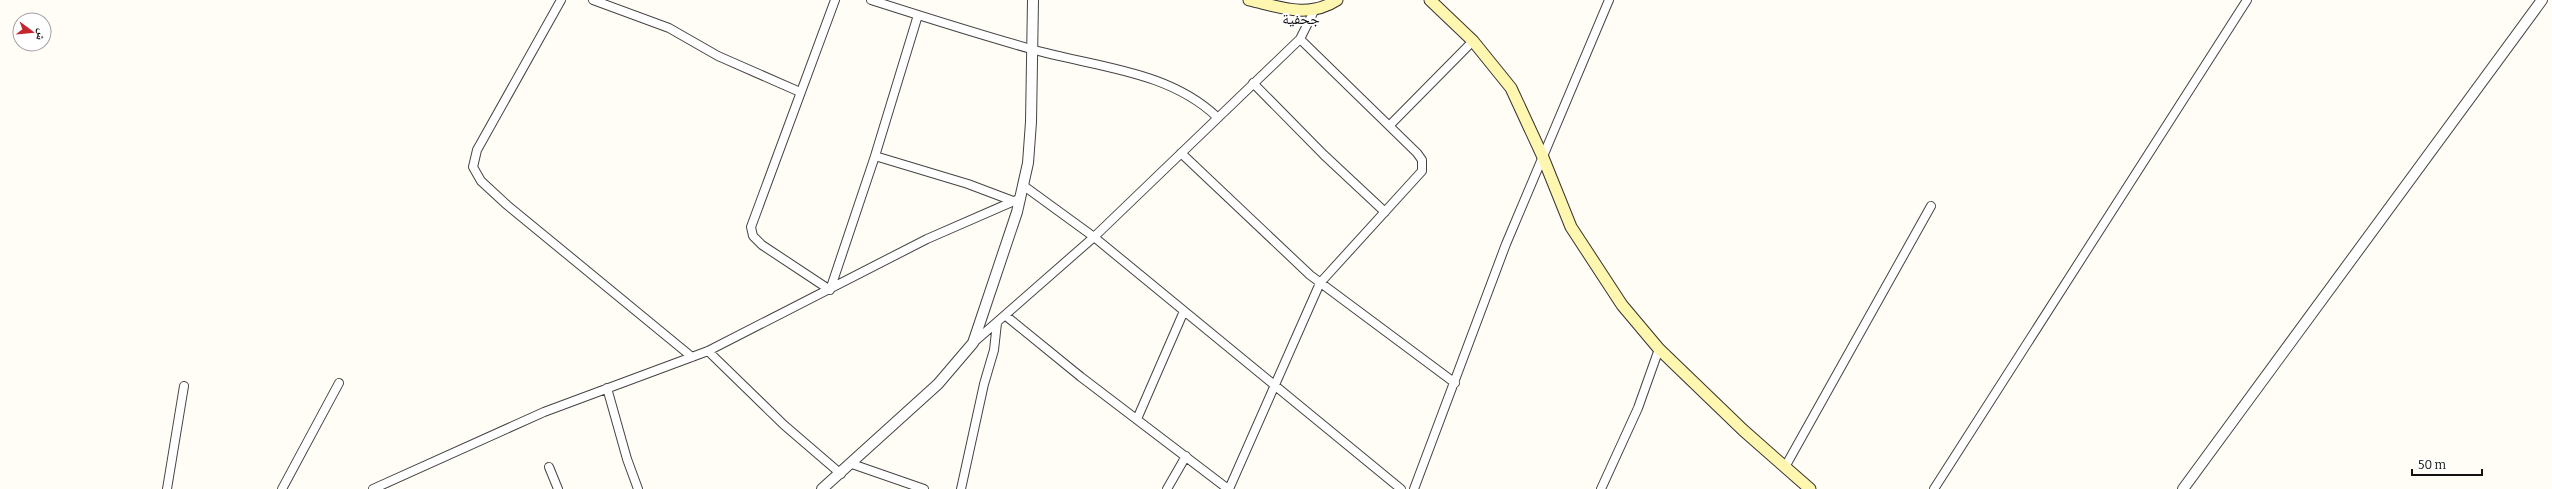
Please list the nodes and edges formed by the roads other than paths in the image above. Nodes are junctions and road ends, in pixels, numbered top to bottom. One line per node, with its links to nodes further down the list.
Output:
1 (561, 0): 37 (street)
2 (593, 0): 18 (street)
3 (835, 0): 18 (street)
4 (871, 0): 13 (street)
5 (1033, 0): 16 (street)
6 (1249, 0): 12 (main road)
7 (1337, 0): 12 (main road)
8 (1430, 0): 15 (main road)
9 (1609, 0): 22 (street)
10 (2247, 0): 63 (street)
11 (2542, 0): 64 (street)
12 (1314, 11): 14 (street)
13 (918, 15): 16 (street); 23 (street)
14 (1300, 39): 17 (street); 20 (street)
15 (1473, 41): 20 (street); 22 (main road)
16 (1033, 50): 19 (street); 24 (street)
17 (1253, 83): 19 (street); 27 (street)
18 (800, 92): 30 (street)
19 (1217, 117): 21 (street)
20 (1390, 125): 27 (street)
21 (1181, 153): 28 (street); 29 (street)
22 (1542, 155): 35 (main road); 39 (street)
23 (875, 156): 25 (street); 30 (street)
24 (1024, 186): 25 (street); 28 (street)
25 (1017, 200): 30 (street); 34 (street)
26 (1931, 206): 47 (street)
27 (1385, 212): 29 (street)
28 (1094, 237): 31 (street); 32 (street)
29 (1320, 284): 39 (street); 40 (street)
30 (830, 290): 36 (street)
31 (1184, 311): 40 (street); 43 (street)
32 (1006, 316): 33 (street); 43 (street)
33 (998, 323): 34 (street); 56 (street)
34 (973, 344): 45 (street)
35 (1659, 349): 47 (main road); 61 (street)
36 (708, 352): 37 (street); 48 (street)
37 (692, 357): 42 (street)
38 (339, 383): 50 (street)
39 (1455, 383): 60 (street)
40 (1274, 384): 58 (street); 59 (street)
41 (184, 386): 49 (street)
42 (607, 388): 51 (street); 53 (street)
43 (1137, 418): 44 (street)
44 (1186, 456): 57 (street); 58 (street)
45 (852, 464): 48 (street); 55 (street)
46 (549, 467): 52 (street)
47 (1784, 467): 62 (main road)
48 (841, 474): 54 (street)
49 (167, 489)
50 (282, 489)
51 (373, 489)
52 (558, 489)
53 (638, 489)
54 (822, 489)
55 (924, 489)
56 (961, 489)
57 (1167, 489)
58 (1228, 489)
59 (1401, 489)
60 (1414, 489)
61 (1601, 489)
62 (1810, 489)
63 (1934, 489)
64 (2183, 489)

